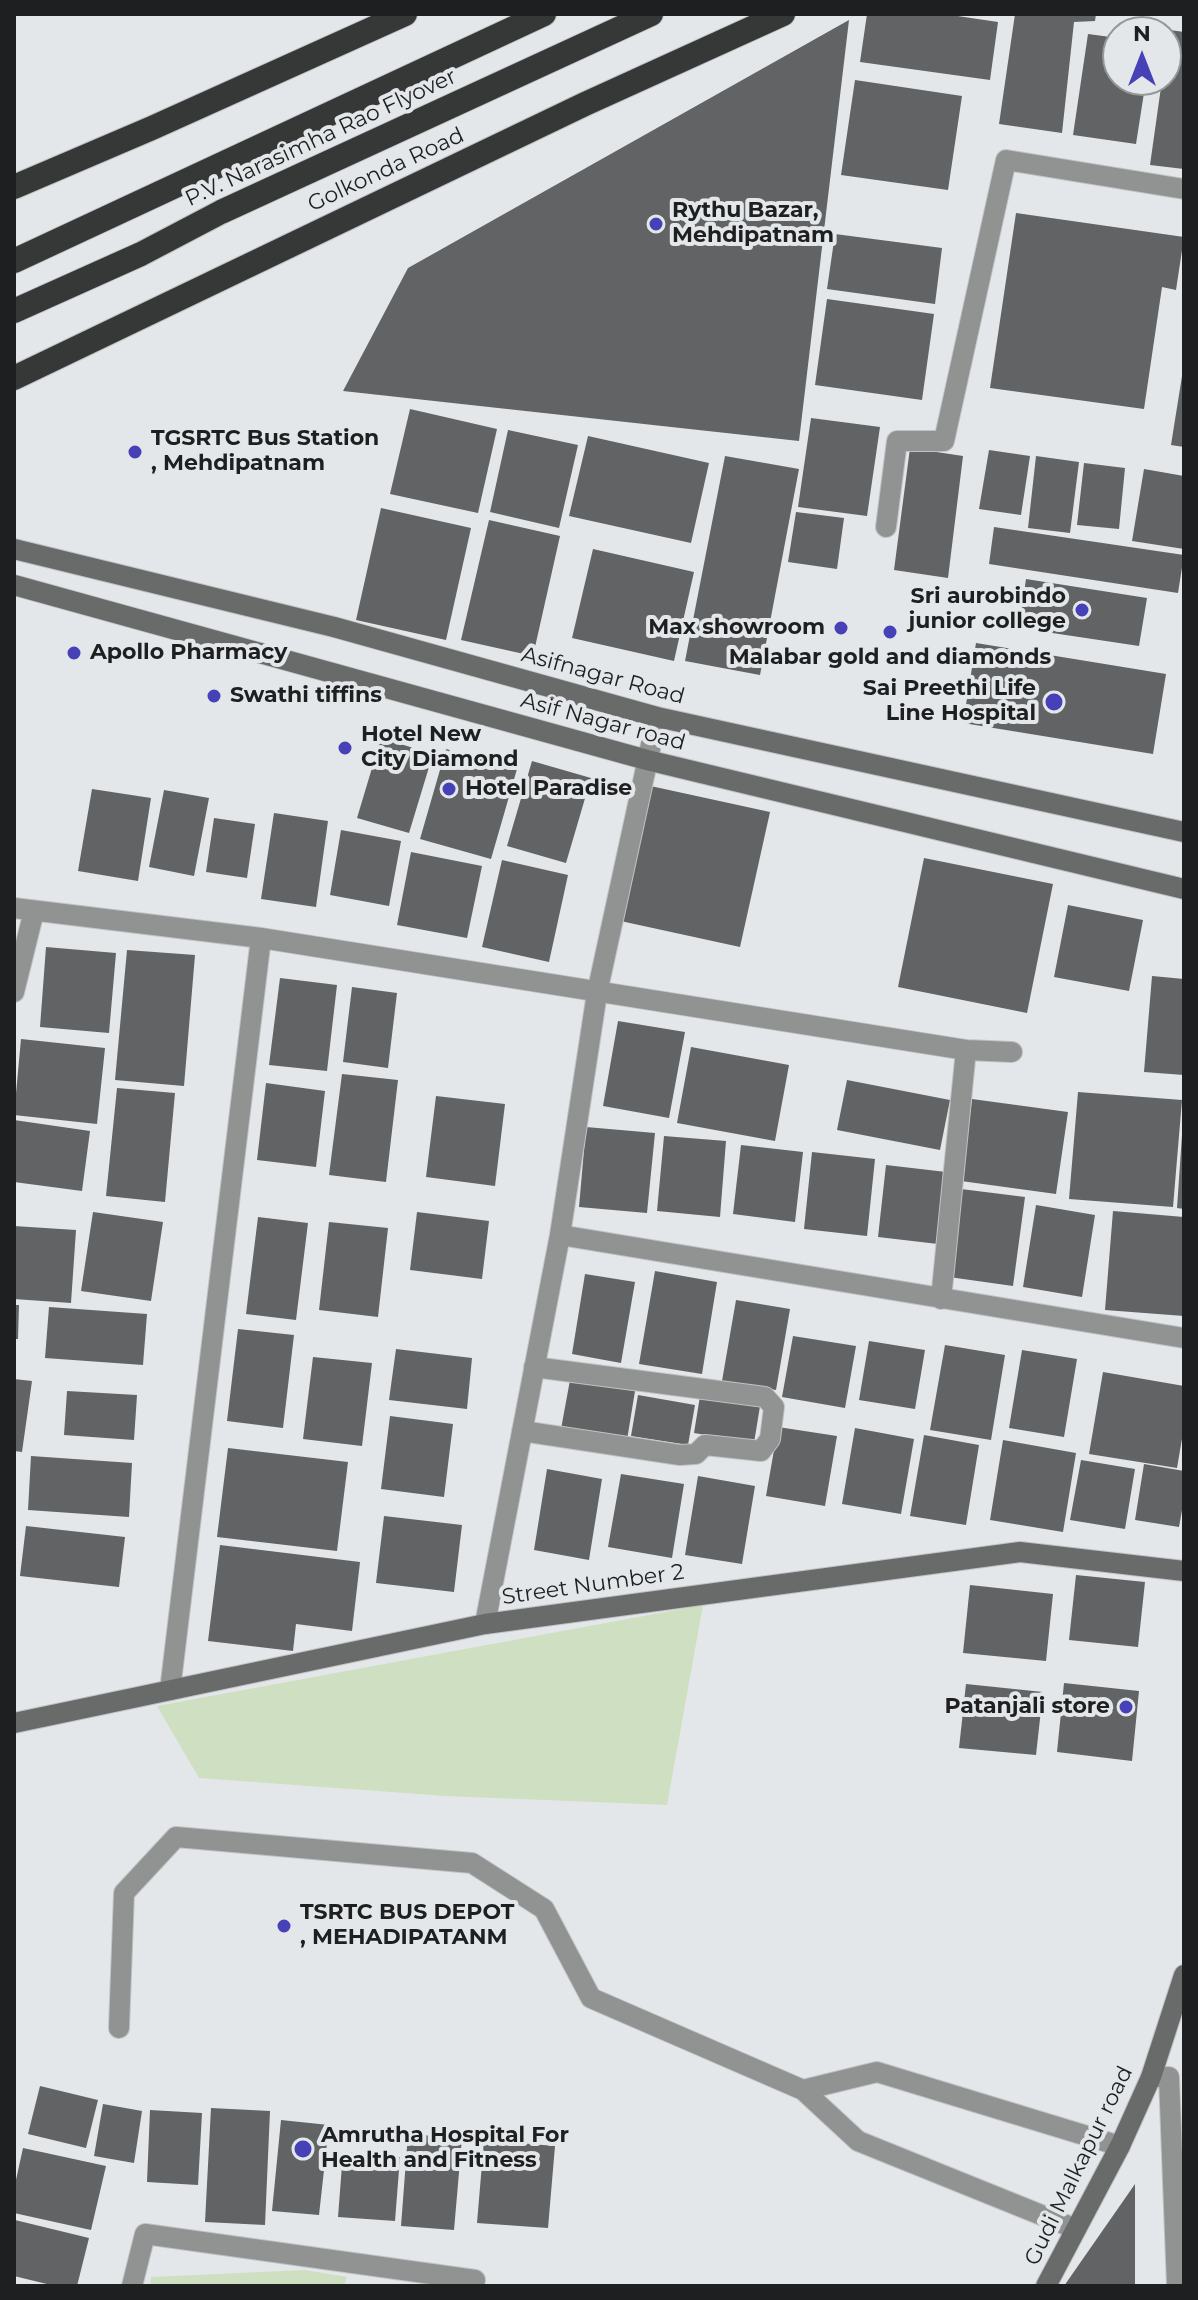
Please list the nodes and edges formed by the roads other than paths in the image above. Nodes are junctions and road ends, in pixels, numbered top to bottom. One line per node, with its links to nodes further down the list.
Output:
1 (405, 14): 5 (highway)
2 (544, 14): 7 (highway, P.V. Narasimha Rao Flyover)
3 (651, 14): 8 (highway, P.V. Narasimha Rao Flyover)
4 (783, 14): 9 (highway, Golkonda Road)
5 (14, 187)
6 (1184, 189): 10 (street)
7 (14, 261)
8 (14, 311)
9 (14, 378)
10 (886, 527)
11 (14, 549): 13 (main road, Asifnagar Road)
12 (14, 585): 14 (main road, Asif Nagar road)
13 (657, 717): 14 (street); 15 (main road, Asifnagar Road)
14 (647, 760): 16 (main road, Asif Nagar road); 20 (street)
15 (1184, 832)
16 (1184, 889)
17 (24, 910): 18 (street); 19 (street)
18 (261, 938): 20 (street); 30 (street)
19 (14, 992)
20 (597, 993): 21 (street); 23 (street)
21 (966, 1050): 22 (street); 24 (street)
22 (1012, 1052)
23 (560, 1235): 24 (street); 26 (street)
24 (941, 1299): 25 (street)
25 (1184, 1338)
26 (534, 1367): 27 (street); 27 (street)
27 (522, 1431): 29 (street)
28 (1184, 1571): 29 (main road, Street Number 2)
29 (485, 1624): 30 (main road, Street Number 2)
30 (170, 1690): 31 (main road, Street Number 2)
31 (14, 1723)
32 (1184, 1975): 34 (main road, Gudi Malkapur road)
33 (119, 2028): 35 (street)
34 (1168, 2077): 36 (main road, Gudi Malkapur road); 41 (street)
35 (803, 2090): 36 (street); 37 (street)
36 (1120, 2146): 37 (main road, Gudi Malkapur road)
37 (1076, 2229): 40 (main road, Gudi Malkapur road)
38 (132, 2286): 39 (street)
39 (473, 2286)
40 (1046, 2286)
41 (1177, 2286)

